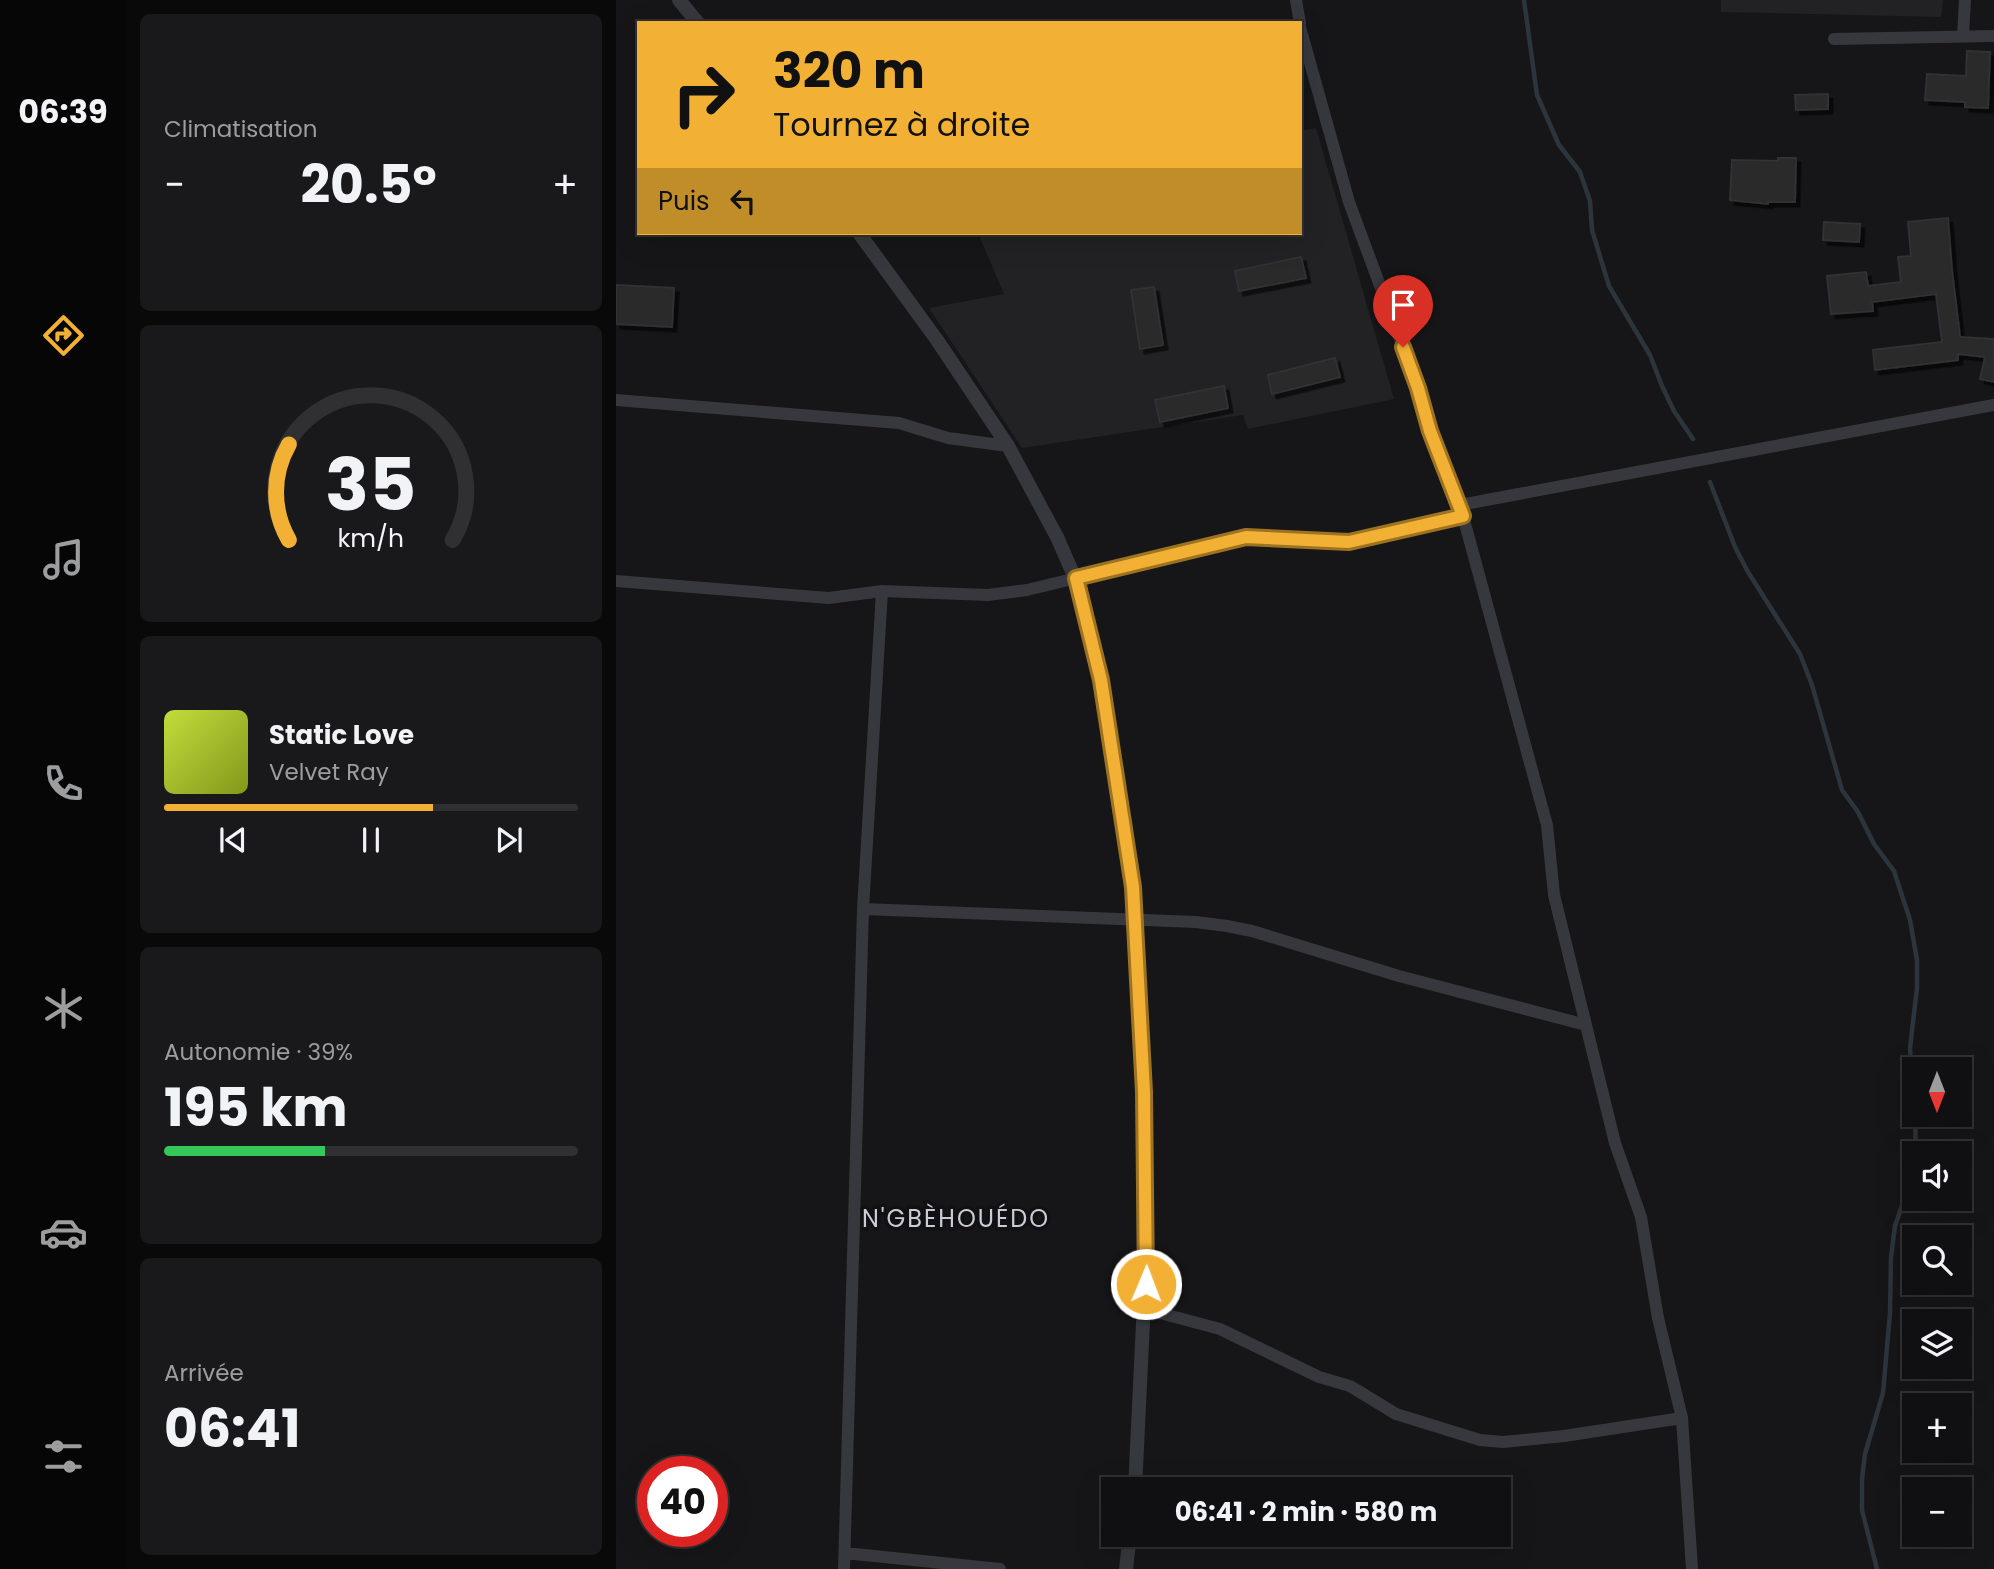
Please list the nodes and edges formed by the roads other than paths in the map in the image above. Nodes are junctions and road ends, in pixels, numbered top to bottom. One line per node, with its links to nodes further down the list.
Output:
1 (679, 0): 4 (street)
2 (1296, 0): 5 (street)
3 (1965, 0): 7 (street)
4 (696, 21)
5 (1299, 21)
6 (1302, 32): 14 (street)
7 (1963, 35): 8 (street); 9 (street)
8 (1994, 36)
9 (1834, 39)
10 (860, 235): 13 (street)
11 (616, 400): 13 (street)
12 (1994, 405): 14 (street)
13 (1007, 446): 15 (street)
14 (1461, 511): 15 (street); 20 (street)
15 (1076, 578): 17 (street); 19 (street)
16 (616, 581): 17 (street)
17 (882, 591): 18 (street)
18 (863, 909): 19 (street); 25 (street)
19 (1136, 921): 20 (street); 21 (street)
20 (1586, 1025): 22 (street)
21 (1145, 1309): 22 (street); 23 (street)
22 (1682, 1418): 29 (street)
23 (1136, 1477)
24 (1128, 1547): 28 (street)
25 (845, 1553): 26 (street); 27 (street)
26 (844, 1569)
27 (1000, 1569)
28 (1125, 1569)
29 (1692, 1569)

